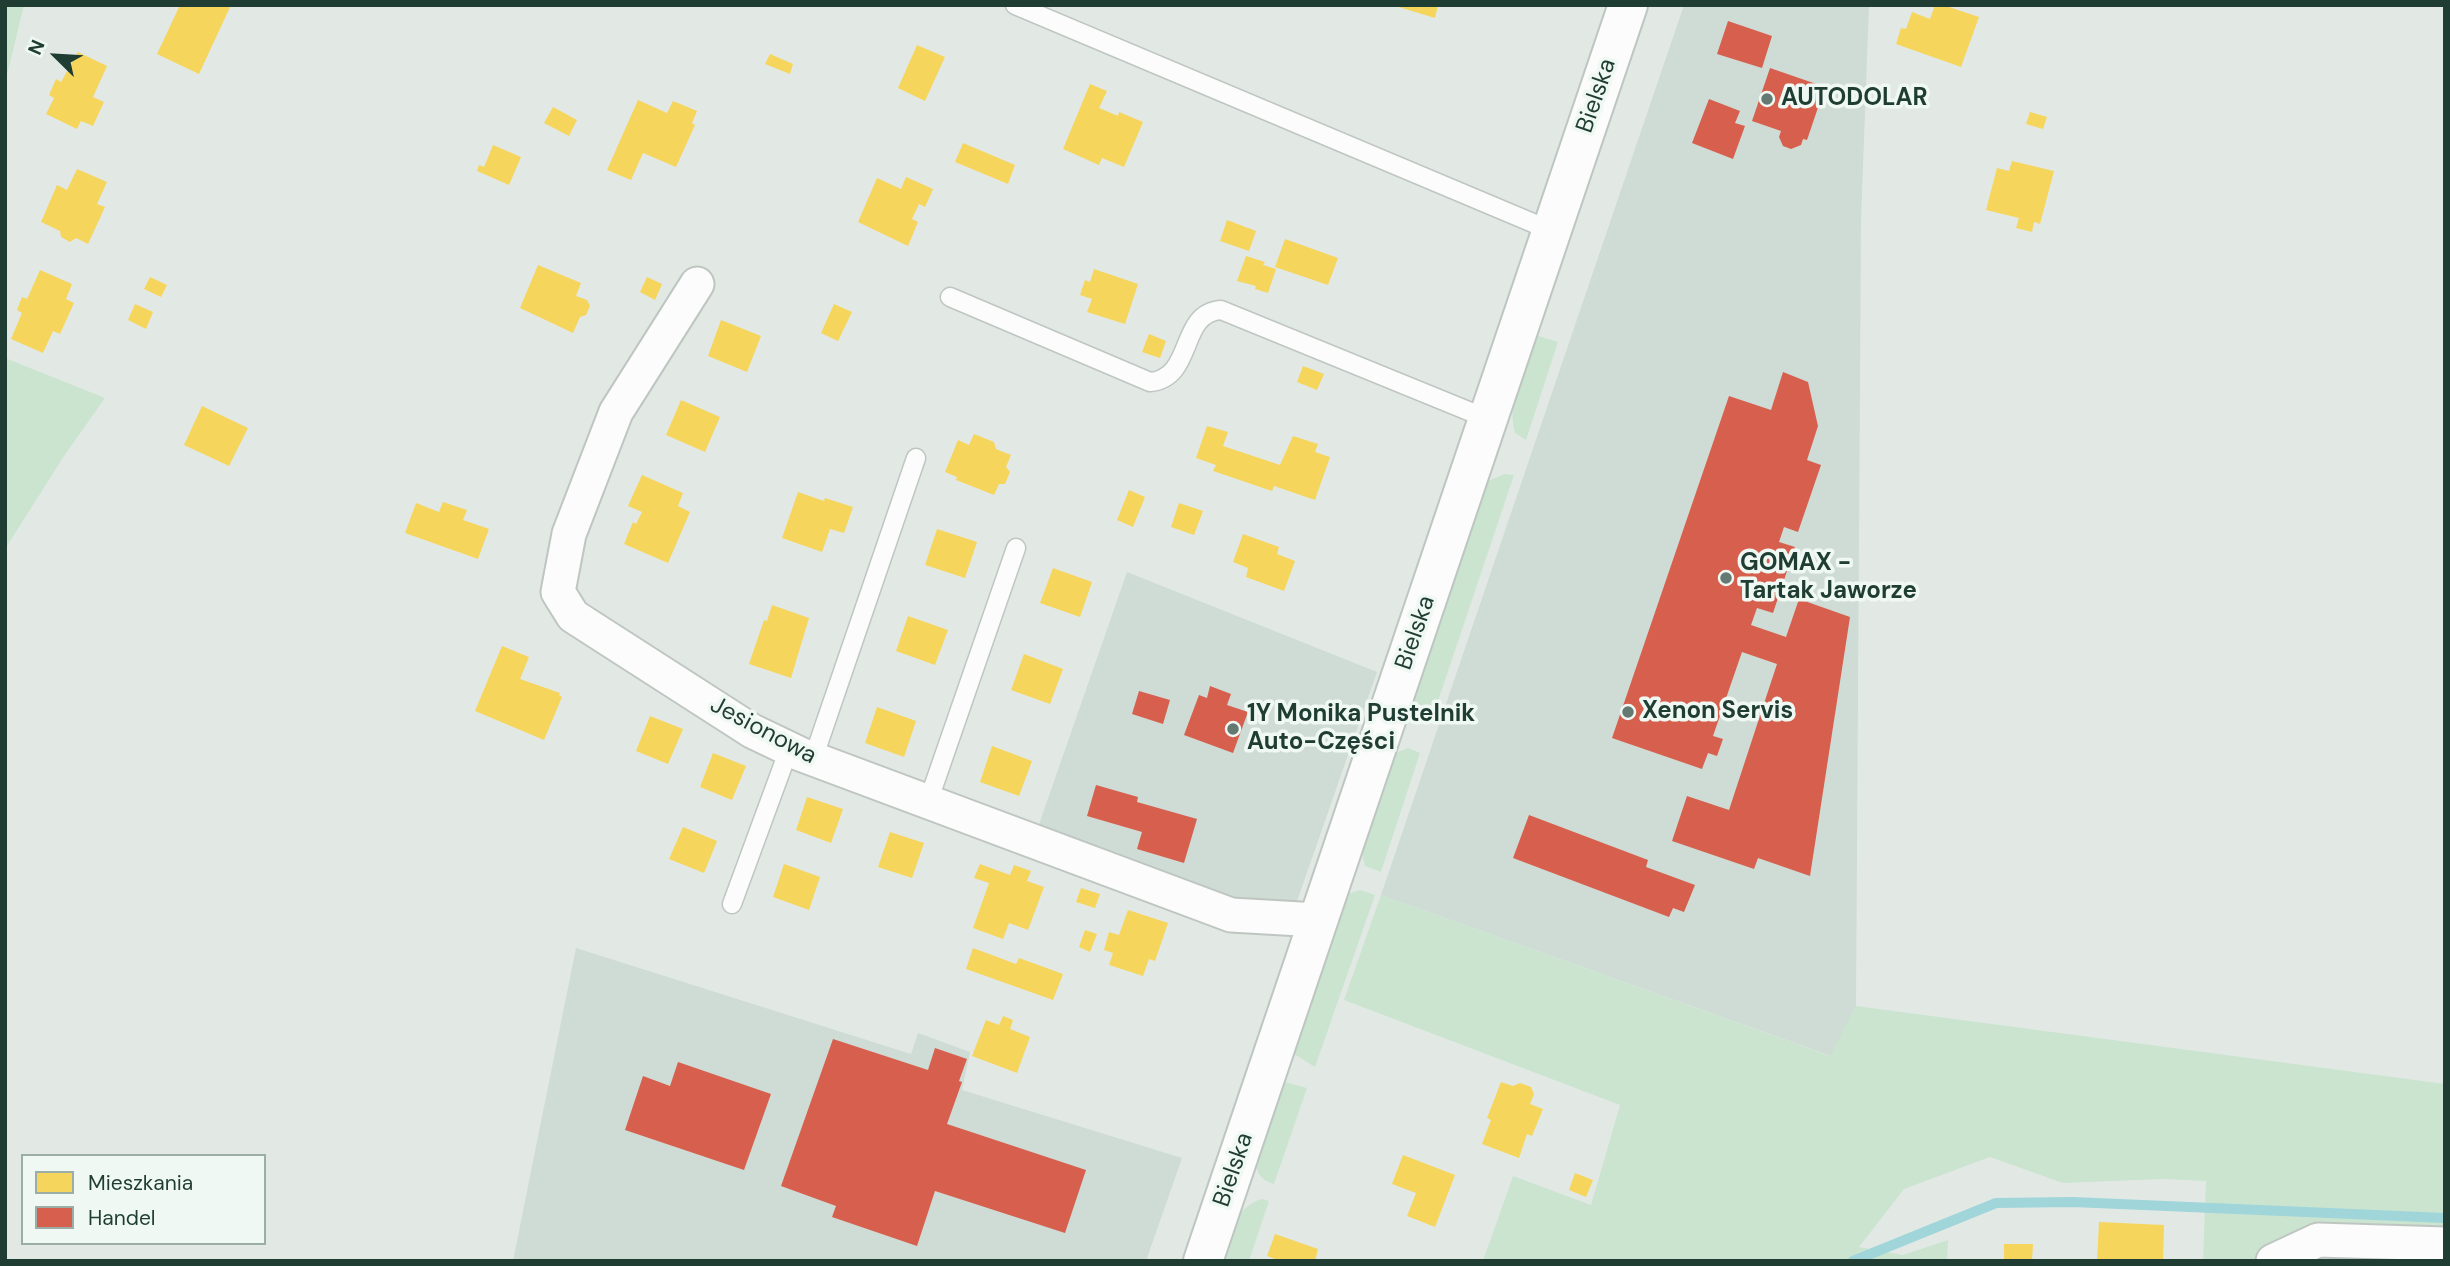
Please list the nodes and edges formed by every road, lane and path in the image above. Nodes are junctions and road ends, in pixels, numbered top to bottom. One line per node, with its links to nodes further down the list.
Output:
1 (1014, 5): 3 (lane)
2 (1628, 5): 3 (main road, Bielska)
3 (1552, 231): 6 (main road, Bielska)
4 (697, 284): 9 (street, Jesionowa)
5 (950, 297): 6 (lane)
6 (1488, 419): 12 (main road, Bielska)
7 (916, 458): 9 (lane)
8 (1016, 548): 10 (lane)
9 (801, 754): 10 (street, Jesionowa); 11 (lane)
10 (928, 802): 12 (street, Jesionowa)
11 (732, 904)
12 (1318, 920): 14 (main road, Bielska)
13 (2445, 1244): 15 (street)
14 (1203, 1261)
15 (2273, 1261)

